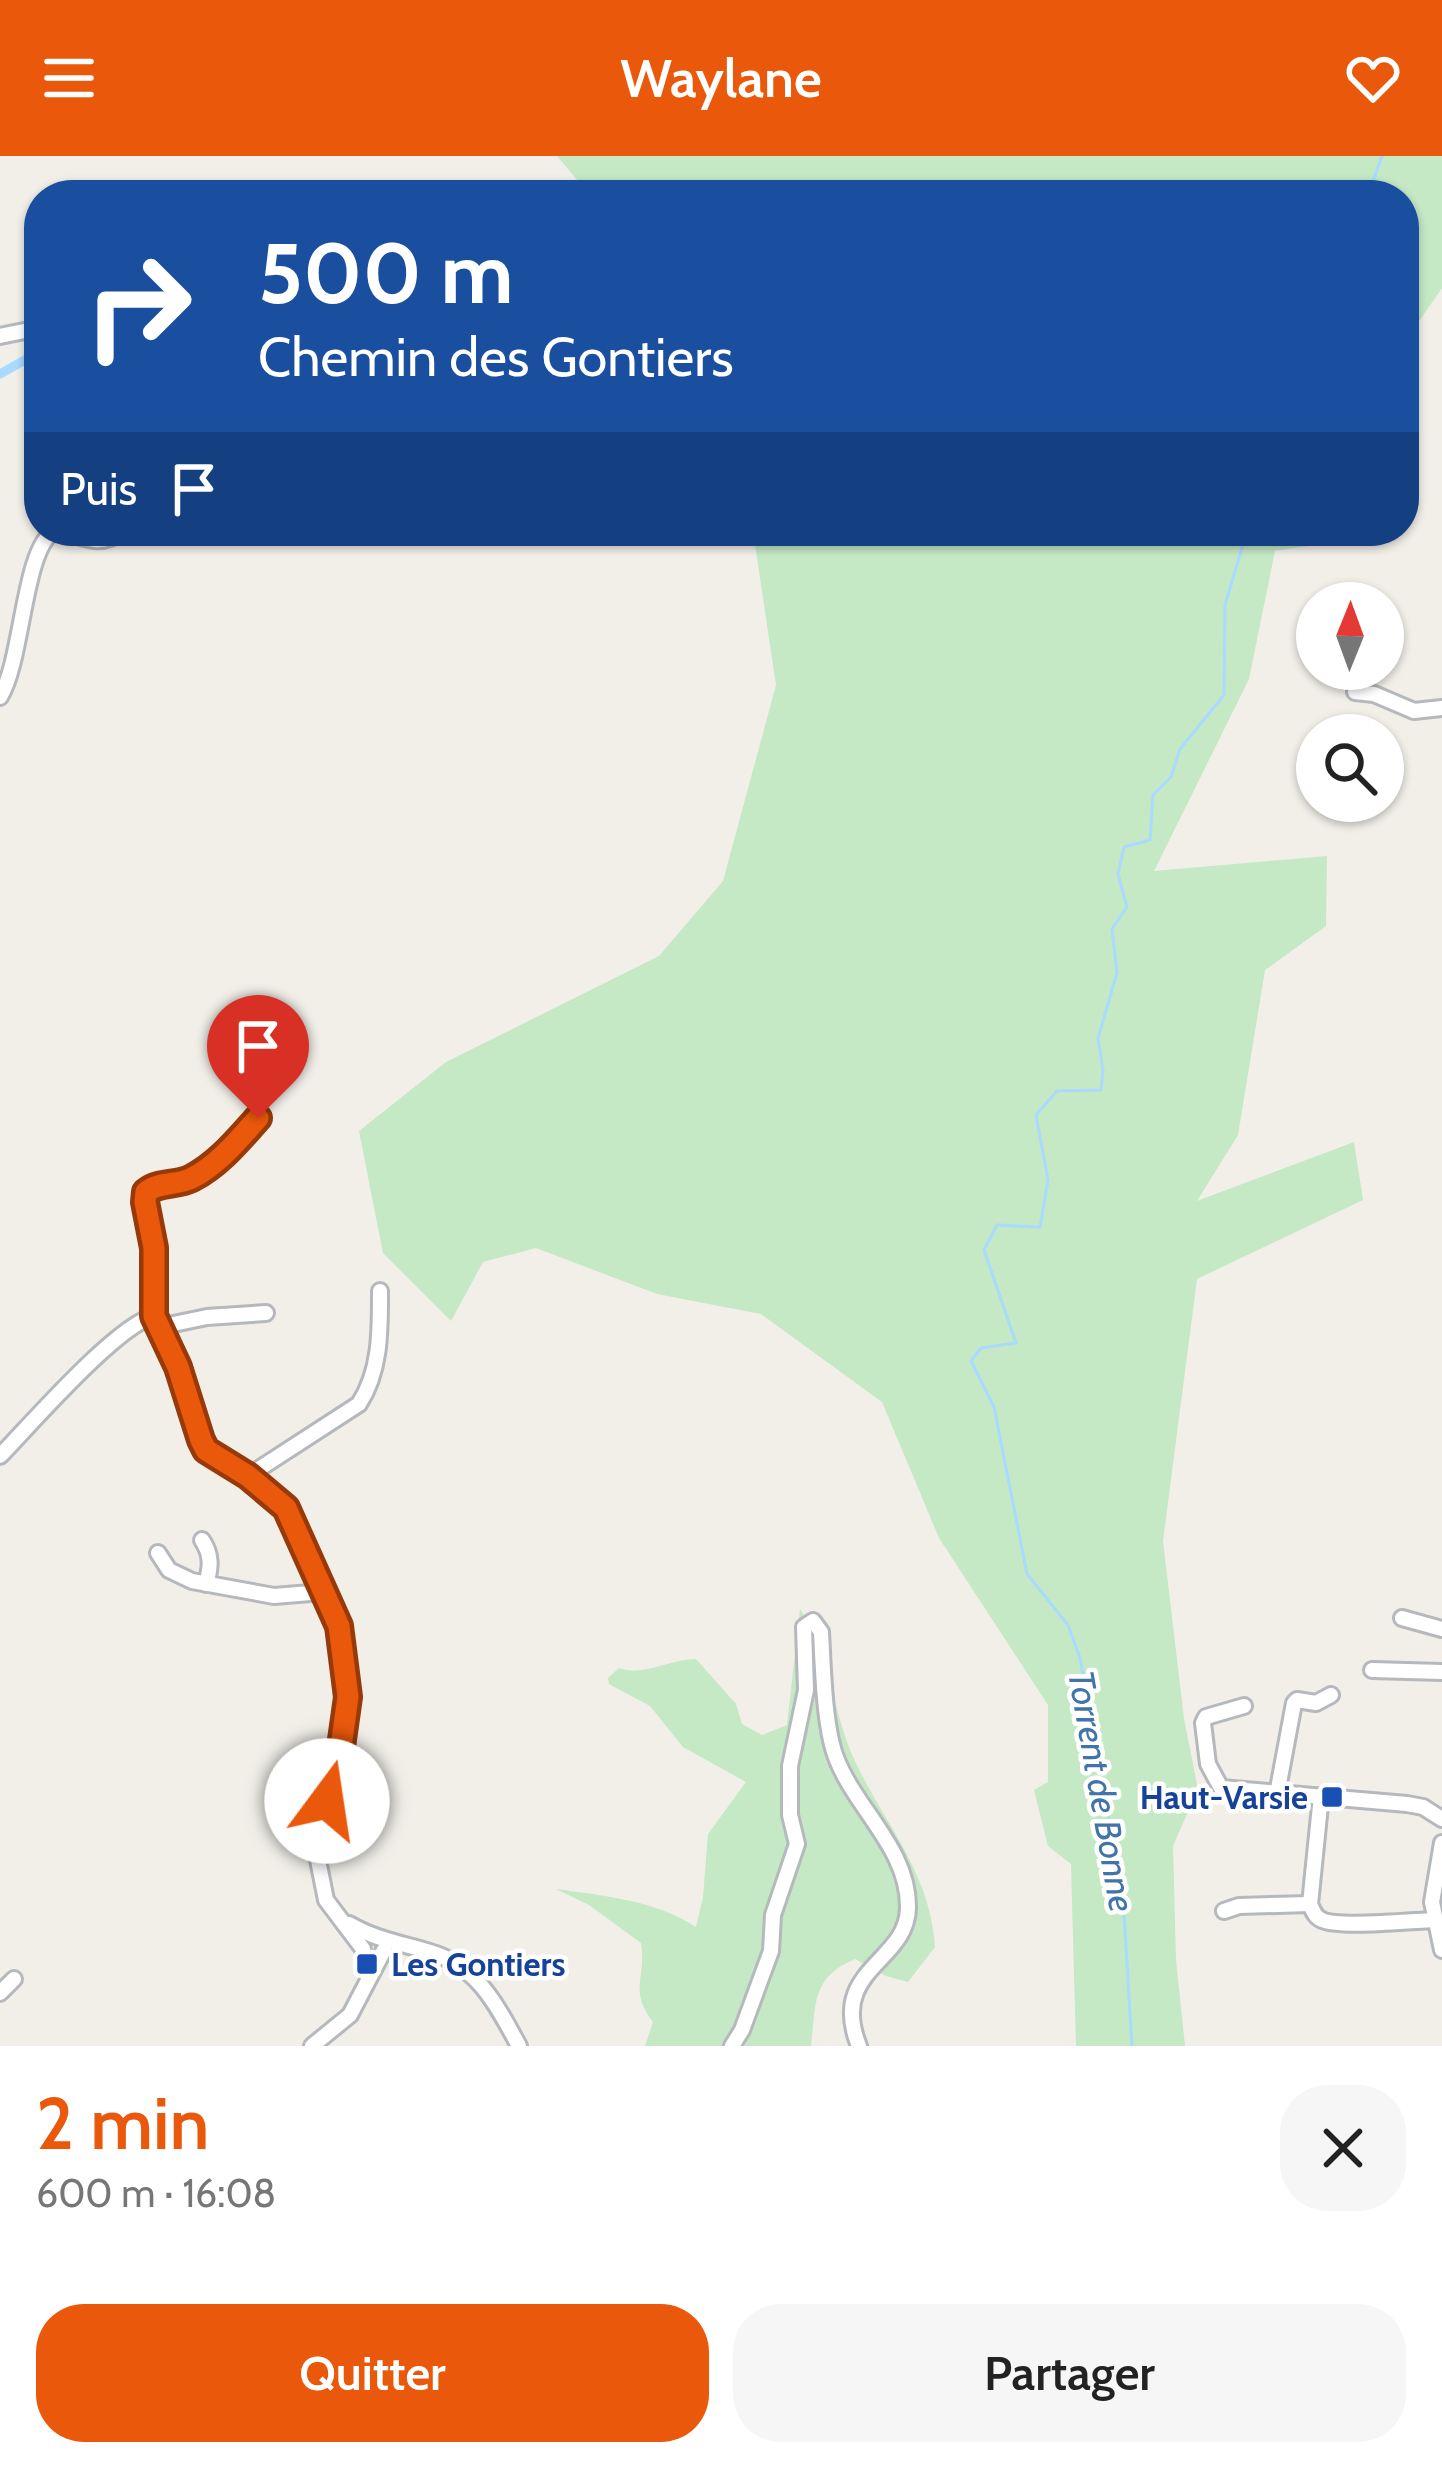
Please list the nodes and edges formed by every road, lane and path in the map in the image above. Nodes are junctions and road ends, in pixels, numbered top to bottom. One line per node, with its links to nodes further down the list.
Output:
1 (41, 546): 3 (street)
2 (1355, 692): 4 (street)
3 (0, 697)
4 (1442, 708)
5 (258, 1118): 8 (street)
6 (380, 1291): 10 (street)
7 (266, 1313): 8 (street)
8 (157, 1321): 9 (street); 10 (street)
9 (0, 1456)
10 (248, 1476): 14 (street)
11 (202, 1540): 13 (street)
12 (158, 1553): 13 (street)
13 (206, 1584): 14 (street)
14 (323, 1592): 29 (street)
15 (1402, 1618): 16 (street)
16 (1442, 1629)
17 (1372, 1670): 18 (street)
18 (1442, 1672)
19 (1331, 1695): 21 (street)
20 (1244, 1706): 21 (street)
21 (1277, 1794): 22 (street)
22 (1321, 1796): 23 (street); 25 (street)
23 (1442, 1819)
24 (1442, 1843): 27 (street)
25 (1310, 1904): 26 (street); 27 (street)
26 (1224, 1911)
27 (1433, 1920): 28 (street)
28 (1442, 1949)
29 (373, 1950): 32 (street); 33 (street)
30 (14, 1979): 31 (street)
31 (0, 1993)
32 (312, 2046)
33 (519, 2046)
34 (732, 2046): 35 (street)
35 (859, 2046)

